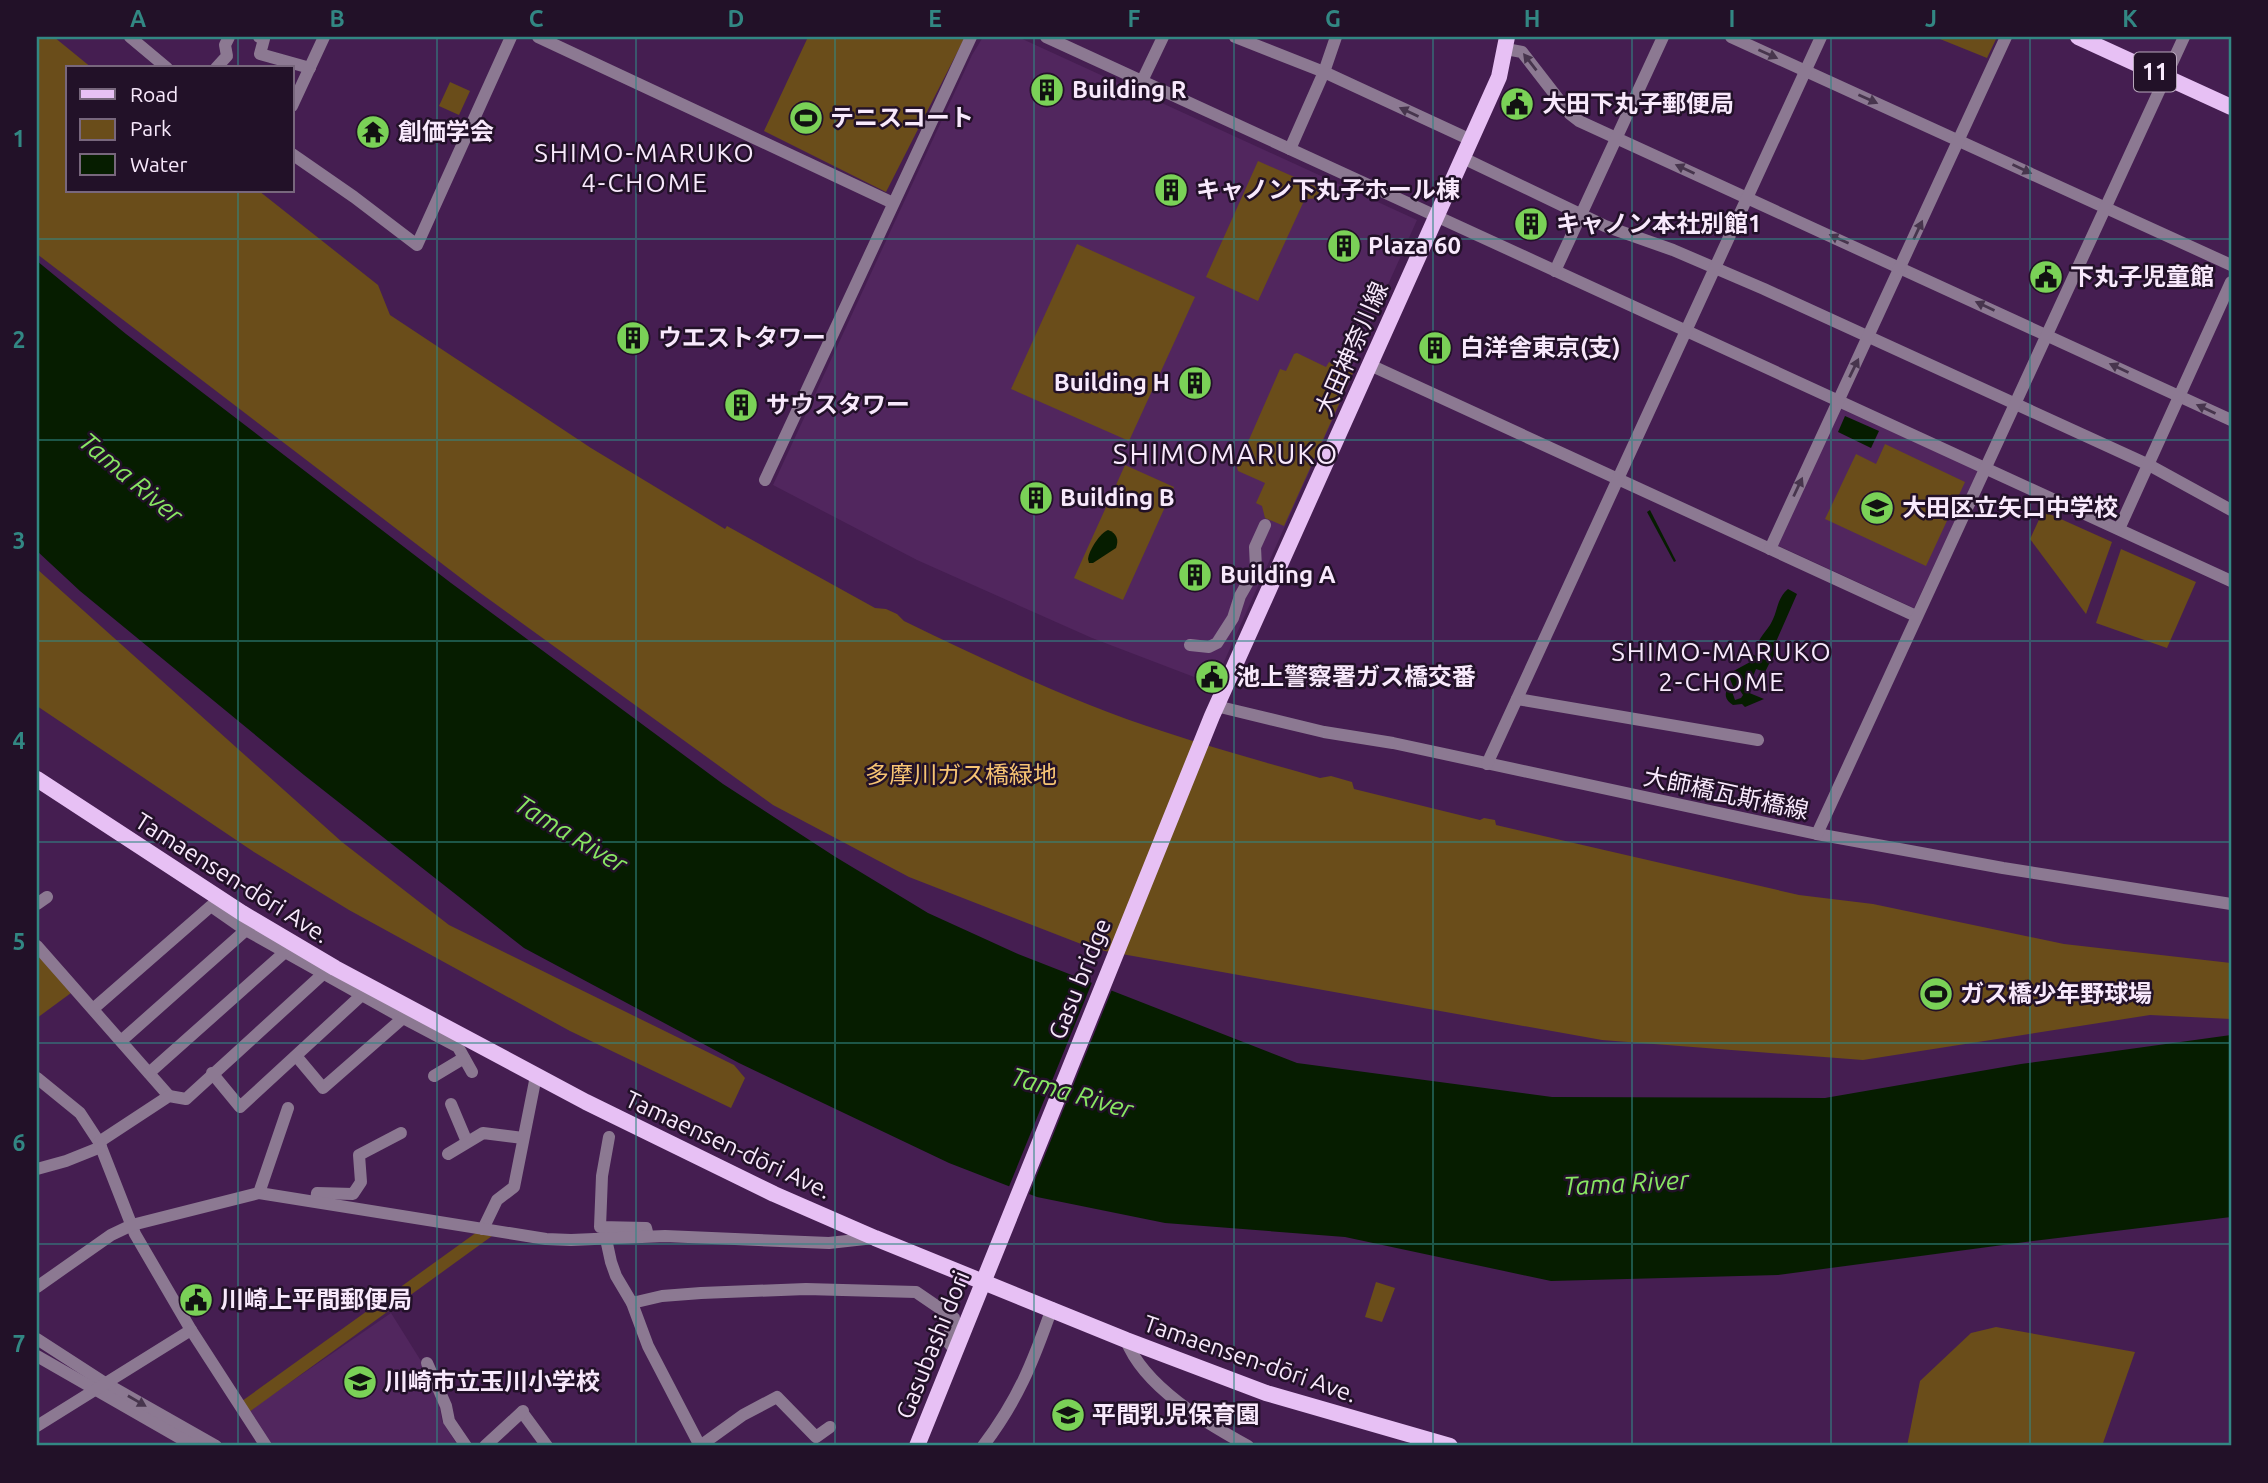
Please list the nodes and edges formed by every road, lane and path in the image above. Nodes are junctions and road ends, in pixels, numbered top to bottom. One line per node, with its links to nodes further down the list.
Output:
1 (229, 37): 20 (street)
2 (255, 37): 21 (street)
3 (324, 37): 21 (street)
4 (511, 37): 32 (street)
5 (538, 37): 35 (street)
6 (971, 37): 35 (street)
7 (1046, 37): 25 (street)
8 (1163, 37): 25 (street)
9 (1236, 37): 23 (street)
10 (1336, 37): 23 (street)
11 (1663, 37): 28 (street)
12 (1731, 37): 22 (street, one-way to 22)
13 (1821, 37): 22 (street)
14 (2006, 37): 30 (street)
15 (2078, 37): 24 (main road, 11)
16 (2183, 37): 24 (street)
17 (140, 39): 19 (street)
18 (1507, 43): 28 (street, one-way to 18); 29 (main road, 大田神奈川線)
19 (165, 66)
20 (218, 66)
21 (310, 68): 26 (street)
22 (1805, 71): 30 (street, one-way to 30); 34 (street)
23 (1324, 72): 29 (street, one-way to 23); 31 (street)
24 (2165, 77): 27 (main road, 11); 36 (street)
25 (1142, 81): 31 (street)
26 (294, 103)
27 (2230, 105)
28 (1616, 137): 34 (street, one-way to 28); 37 (street)
29 (1471, 140): 33 (main road, 大田神奈川線)
30 (1960, 141): 36 (street, one-way to 36); 40 (street, one-way to 30)
31 (1290, 149): 38 (street)
32 (294, 155)
33 (1463, 158): 37 (street); 38 (main road, 大田神奈川線)
34 (1746, 198): 40 (street, one-way to 34); 41 (street)
35 (893, 203): 55 (street)
36 (2106, 208): 39 (street); 45 (street)
37 (1581, 214): 41 (street); 42 (street)
38 (1437, 216): 42 (street); 47 (main road, 大田神奈川線)
39 (2231, 265)
40 (1901, 267): 45 (street, one-way to 40); 46 (street)
41 (1715, 268): 44 (street); 46 (street)
42 (1555, 271): 44 (street)
43 (2231, 282): 48 (street)
44 (1685, 330): 49 (street); 54 (street)
45 (2047, 334): 48 (street, one-way to 45); 50 (street)
46 (1869, 337): 49 (street, one-way to 46); 50 (street)
47 (1370, 365): 54 (street); 64 (main road, 大田神奈川線)
48 (2181, 397): 51 (street, one-way to 48); 52 (street)
49 (1838, 400): 53 (street); 59 (street, one-way to 49)
50 (2014, 405): 52 (street); 53 (street)
51 (2231, 420)
52 (2149, 465): 56 (street); 58 (street)
53 (1985, 467): 58 (street); 61 (street)
54 (1617, 478): 59 (street); 63 (street)
55 (765, 480)
56 (2231, 510)
57 (1265, 525): 62 (street)
58 (2119, 529): 60 (street)
59 (1770, 549): 61 (street)
60 (2231, 581)
61 (1916, 616): 68 (street)
62 (1190, 645)
63 (1517, 699): 65 (street); 66 (street)
64 (1214, 711): 66 (street, 大師橋瓦斯橋線); 103 (main road, Gasu bridge)
65 (1758, 740)
66 (1487, 764): 68 (street, 大師橋瓦斯橋線)
67 (37, 779): 74 (main road, Tamaensen-dōri Ave.)
68 (1817, 834): 69 (street, 大師橋瓦斯橋線)
69 (2231, 904)
70 (246, 930): 72 (street); 75 (street); 77 (street)
71 (37, 947): 75 (street)
72 (285, 952): 73 (street); 81 (street)
73 (324, 973): 74 (street); 82 (street)
74 (366, 992): 76 (street); 78 (main road, Tamaensen-dōri Ave.); 79 (street)
75 (93, 1009): 77 (street)
76 (403, 1018): 78 (street); 79 (street)
77 (121, 1041): 81 (street)
78 (462, 1047): 80 (street); 83 (street); 84 (main road, Tamaensen-dōri Ave.)
79 (297, 1057): 82 (street)
80 (472, 1072)
81 (149, 1073): 86 (street)
82 (212, 1073): 86 (street)
83 (433, 1076)
84 (536, 1076): 91 (street); 101 (main road, Tamaensen-dōri Ave.)
85 (37, 1078): 93 (street)
86 (169, 1096): 93 (street)
87 (451, 1104): 92 (street)
88 (288, 1108): 96 (street)
89 (401, 1133): 97 (street)
90 (609, 1137): 100 (street)
91 (523, 1138): 92 (street); 99 (street)
92 (467, 1142): 94 (street)
93 (100, 1144): 95 (street); 98 (street)
94 (447, 1154)
95 (37, 1169)
96 (259, 1194): 97 (street); 98 (street)
97 (316, 1201): 99 (street)
98 (132, 1225): 105 (street); 108 (street)
99 (483, 1229): 102 (street)
100 (649, 1236): 101 (street); 102 (street)
101 (875, 1238): 104 (main road, Tamaensen-dōri Ave.)
102 (606, 1239): 106 (street)
103 (991, 1260): 104 (main road, Gasubashi dori)
104 (984, 1281): 107 (main road, Tamaensen-dōri Ave.); 111 (main road, Gasubashi dori)
105 (37, 1287)
106 (632, 1303): 111 (street); 124 (street)
107 (1052, 1308): 110 (main road, Tamaensen-dōri Ave.); 126 (street)
108 (191, 1330): 114 (street); 120 (street)
109 (37, 1339): 114 (street)
110 (1126, 1340): 127 (street); 128 (main road, Tamaensen-dōri Ave.)
111 (956, 1351): 125 (main road, Gasubashi dori)
112 (37, 1356): 115 (street)
113 (426, 1363): 121 (street)
114 (105, 1382): 115 (street); 119 (street, one-way to 119)
115 (93, 1390): 116 (street); 118 (street)
116 (37, 1426)
117 (830, 1427): 124 (street)
118 (194, 1446)
119 (216, 1446)
120 (266, 1446)
121 (467, 1446)
122 (485, 1446): 123 (street)
123 (547, 1446)
124 (700, 1446)
125 (918, 1446)
126 (982, 1446)
127 (1248, 1446)
128 (1450, 1446)

